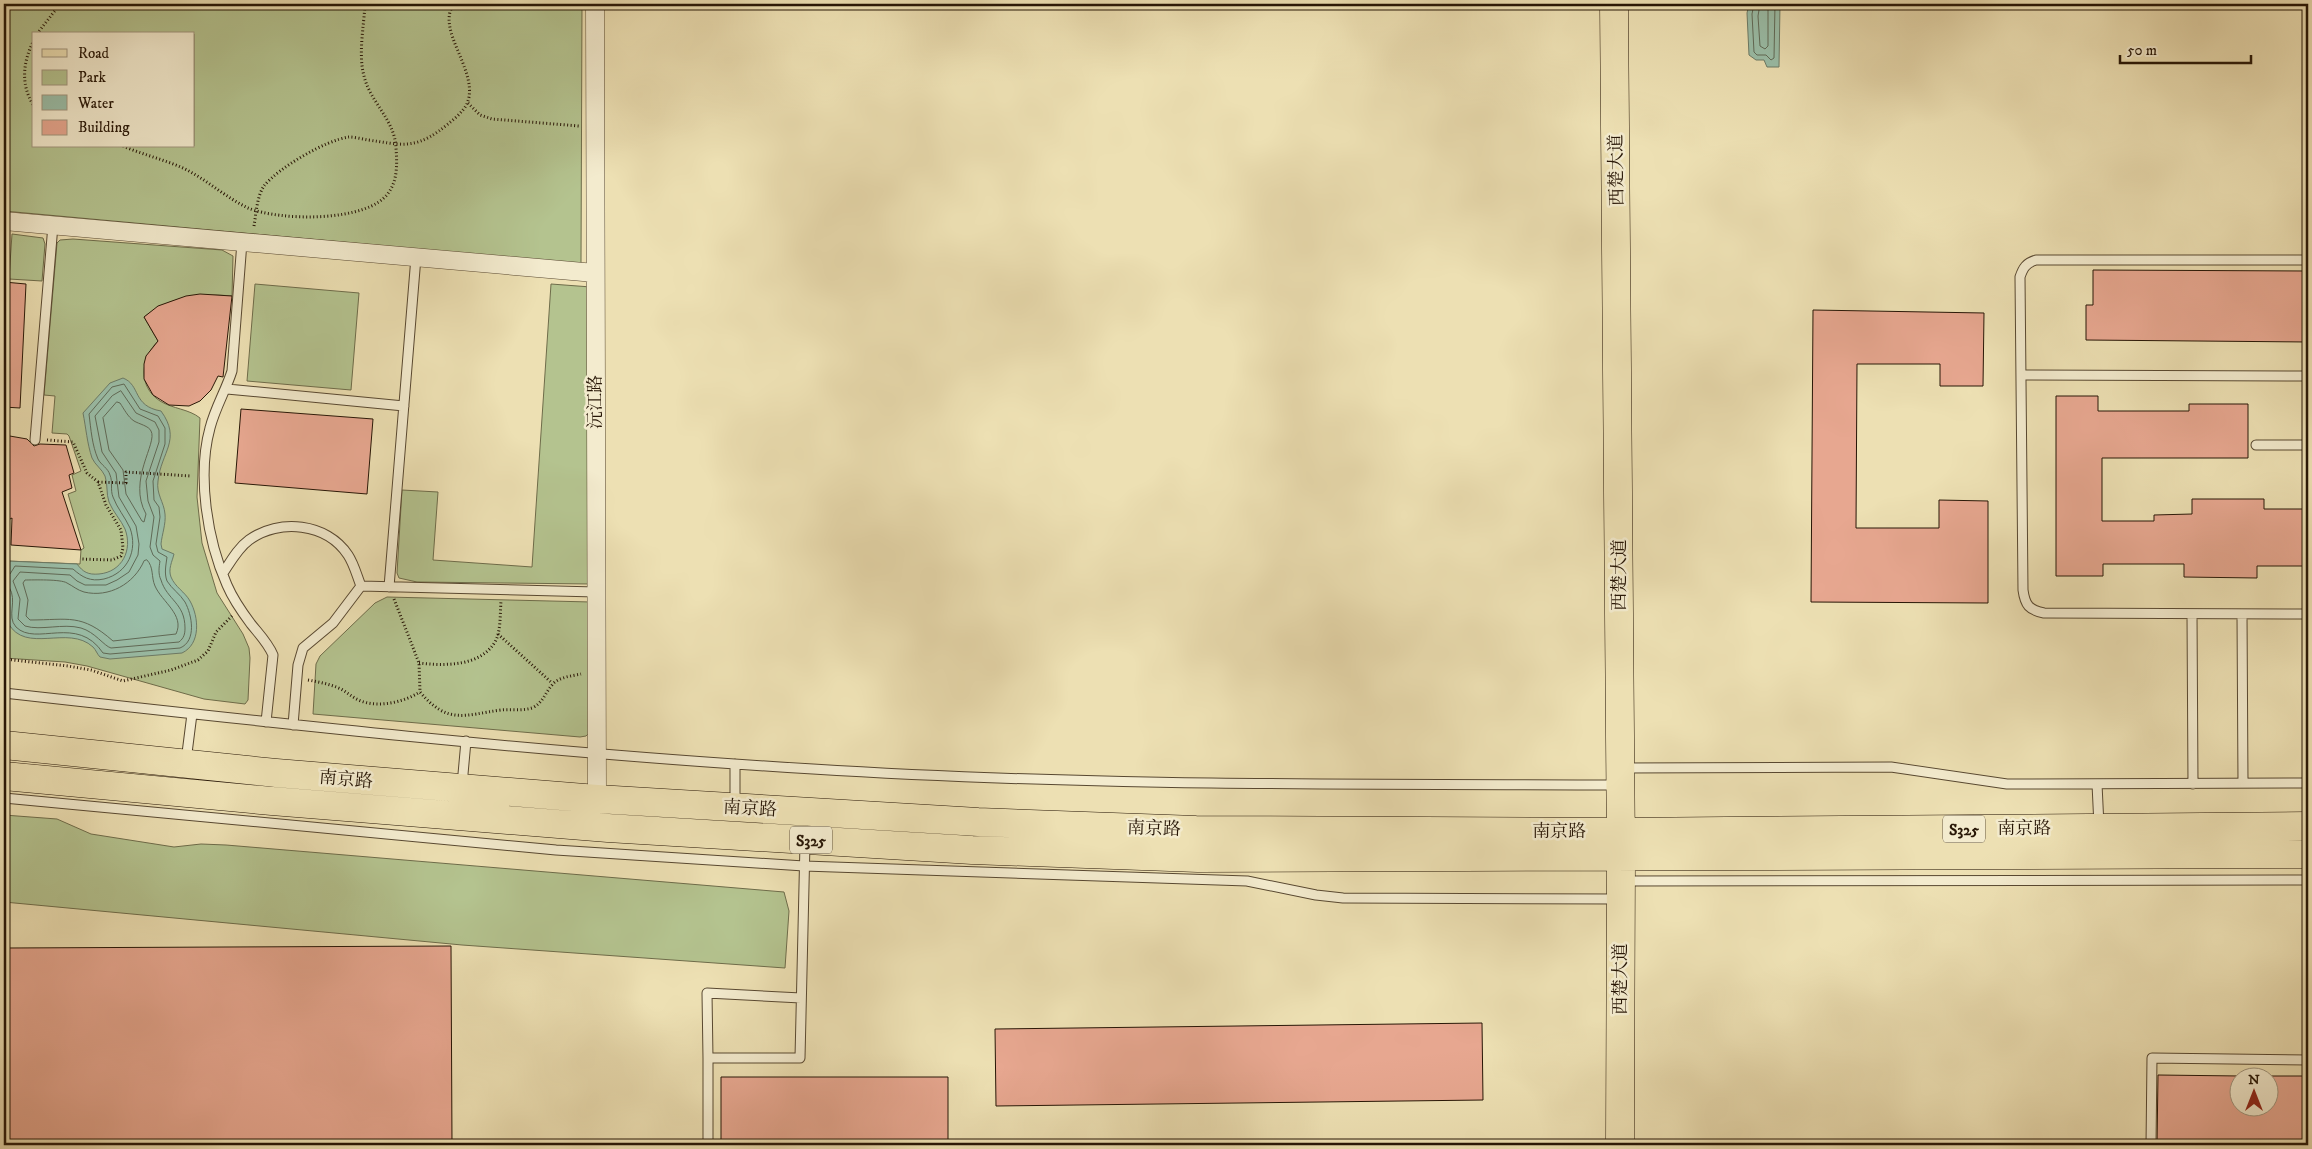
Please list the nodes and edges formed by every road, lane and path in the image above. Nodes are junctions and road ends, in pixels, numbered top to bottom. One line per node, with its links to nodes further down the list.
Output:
1 (60, 4): 6 (path)
2 (364, 4): 11 (path)
3 (454, 4): 9 (path)
4 (595, 4): 10 (street, 沅江路)
5 (1614, 4): 56 (main road, 西楚大道)
6 (39, 32)
7 (32, 44): 8 (path)
8 (32, 101)
9 (468, 103): 10 (path); 11 (path)
10 (594, 128): 19 (street, 沅江路)
11 (396, 144): 13 (path); 13 (path)
12 (128, 148): 13 (path)
13 (256, 210): 16 (path)
14 (4, 220): 15 (street)
15 (53, 225): 16 (street); 24 (lane)
16 (247, 242): 17 (street); 22 (lane)
17 (416, 257): 19 (street); 23 (lane)
18 (2308, 260): 20 (lane)
19 (595, 273): 34 (street, 沅江路)
20 (2021, 375): 21 (lane); 36 (lane)
21 (2308, 376)
22 (227, 389): 23 (lane); 27 (lane)
23 (404, 406): 32 (lane)
24 (35, 440): 28 (path)
25 (2256, 445): 26 (lane)
26 (2308, 445)
27 (204, 477): 28 (path); 30 (lane)
28 (98, 482): 29 (path)
29 (81, 559)
30 (223, 572): 31 (lane); 35 (lane)
31 (362, 586): 32 (lane); 43 (lane)
32 (389, 587): 33 (lane); 41 (path)
33 (502, 590): 34 (lane); 39 (path)
34 (596, 592): 42 (street, 沅江路)
35 (240, 609): 40 (path); 48 (lane)
36 (2192, 614): 37 (lane); 59 (lane)
37 (2242, 614): 38 (lane); 60 (lane)
38 (2308, 614)
39 (498, 634): 41 (path); 44 (path)
40 (4, 659)
41 (419, 662): 45 (path)
42 (596, 673): 44 (path); 52 (street, 沅江路)
43 (297, 678): 45 (path); 49 (lane)
44 (552, 683): 45 (path)
45 (420, 692)
46 (4, 693): 47 (lane)
47 (192, 714): 48 (lane); 53 (lane)
48 (266, 722): 49 (lane)
49 (294, 725): 50 (lane)
50 (466, 741): 52 (lane); 61 (lane)
51 (4, 745): 53 (main road, 南京路 / S325)
52 (597, 753): 54 (lane); 63 (street, 沅江路)
53 (186, 764): 61 (main road, 南京路 / S325)
54 (735, 764): 56 (lane); 64 (lane)
55 (4, 776): 67 (main road, 南京路 / S325)
56 (1620, 777): 58 (lane); 70 (main road, 西楚大道)
57 (2308, 783): 60 (lane)
58 (2097, 784): 59 (lane); 66 (lane)
59 (2193, 784): 60 (lane)
60 (2243, 784)
61 (462, 788): 63 (main road, 南京路 / S325)
62 (4, 798): 69 (lane)
63 (597, 799): 64 (main road, 南京路 / S325)
64 (734, 808): 70 (main road, 南京路 / S325)
65 (2308, 826): 66 (main road, 南京路 / S325)
66 (2099, 828): 70 (main road, 南京路 / S325)
67 (805, 840): 69 (lane); 70 (main road, 南京路 / S325)
68 (2308, 854): 70 (main road, 南京路 / S325)
69 (804, 866): 70 (lane); 72 (lane)
70 (1621, 867): 71 (lane); 76 (main road, 西楚大道)
71 (2308, 880)
72 (801, 998): 73 (lane); 73 (lane)
73 (708, 1058): 75 (lane)
74 (2308, 1060): 77 (lane)
75 (708, 1145)
76 (1620, 1145)
77 (2151, 1145)

